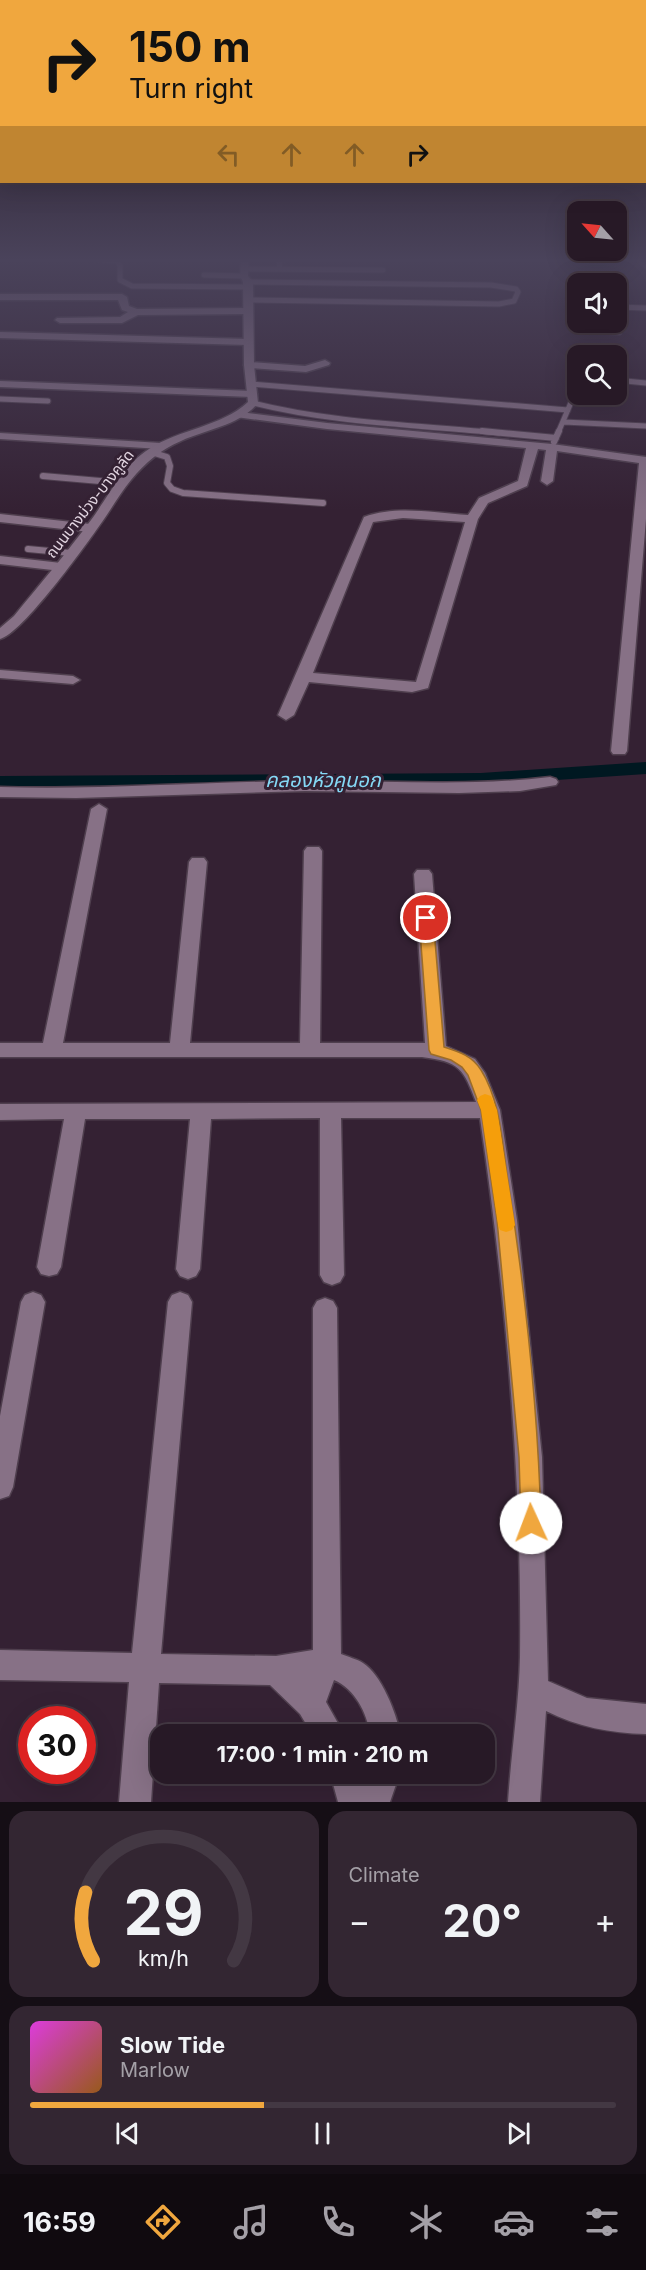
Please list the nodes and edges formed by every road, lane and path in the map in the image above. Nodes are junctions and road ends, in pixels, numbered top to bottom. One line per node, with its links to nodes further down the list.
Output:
1 (248, 342): 3 (street)
2 (325, 363): 3 (street)
3 (249, 365): 7 (street)
4 (627, 381): 5 (lane)
5 (646, 382)
6 (0, 384): 7 (street)
7 (252, 394): 11 (lane); 12 (street, ถนนบางม่วง-บางคูลัด); 16 (lane)
8 (0, 399): 9 (lane)
9 (48, 401)
10 (570, 405): 11 (lane)
11 (568, 410): 13 (lane)
12 (240, 415): 17 (street); 18 (street, ถนนบางม่วง-บางคูลัด)
13 (564, 422): 14 (lane); 16 (lane)
14 (646, 426)
15 (3, 439): 18 (street)
16 (554, 443): 17 (street); 19 (street); 21 (street)
17 (533, 445): 25 (street)
18 (156, 449): 22 (street, ถนนบางม่วง-บางคูลัด); 23 (lane)
19 (645, 460): 36 (street)
20 (43, 476): 22 (lane)
21 (546, 481)
22 (123, 483): 26 (street, ถนนบางม่วง-บางคูลัด)
23 (323, 503)
24 (0, 518): 26 (street)
25 (472, 519): 33 (street); 33 (street)
26 (90, 528): 28 (street, ถนนบางม่วง-บางคูลัด)
27 (28, 549): 28 (lane)
28 (71, 553): 30 (street, ถนนบางม่วง-บางคูลัด)
29 (0, 560): 30 (street)
30 (61, 567): 31 (street, ถนนบางม่วง-บางคูลัด)
31 (0, 635)
32 (0, 674): 34 (street)
33 (304, 677): 35 (street)
34 (73, 680)
35 (286, 715)
36 (619, 751)
37 (550, 782): 38 (street)
38 (0, 792)
39 (99, 809): 43 (street)
40 (313, 851): 45 (street)
41 (198, 862): 44 (street)
42 (423, 874): 47 (street)
43 (52, 1049): 44 (street); 46 (street)
44 (179, 1049): 45 (street)
45 (310, 1049): 47 (street)
46 (0, 1050)
47 (436, 1050): 48 (street)
48 (489, 1110): 50 (street); 64 (street)
49 (76, 1111): 51 (street); 52 (street); 53 (street)
50 (330, 1111): 52 (street); 55 (street)
51 (0, 1112)
52 (201, 1113): 54 (street)
53 (49, 1267)
54 (188, 1269)
55 (332, 1275)
56 (33, 1302): 59 (street)
57 (180, 1302): 62 (street)
58 (325, 1308): 60 (street)
59 (0, 1488)
60 (327, 1662): 63 (street); 65 (street); 68 (street)
61 (2, 1668): 62 (street)
62 (145, 1669): 63 (street); 71 (street)
63 (276, 1671): 65 (street)
64 (533, 1689): 66 (street); 74 (street)
65 (310, 1704): 67 (street)
66 (646, 1719)
67 (323, 1724)
68 (383, 1724)
69 (348, 1784): 72 (street)
70 (381, 1784): 73 (street)
71 (135, 1802)
72 (354, 1802)
73 (374, 1802)
74 (524, 1802)

